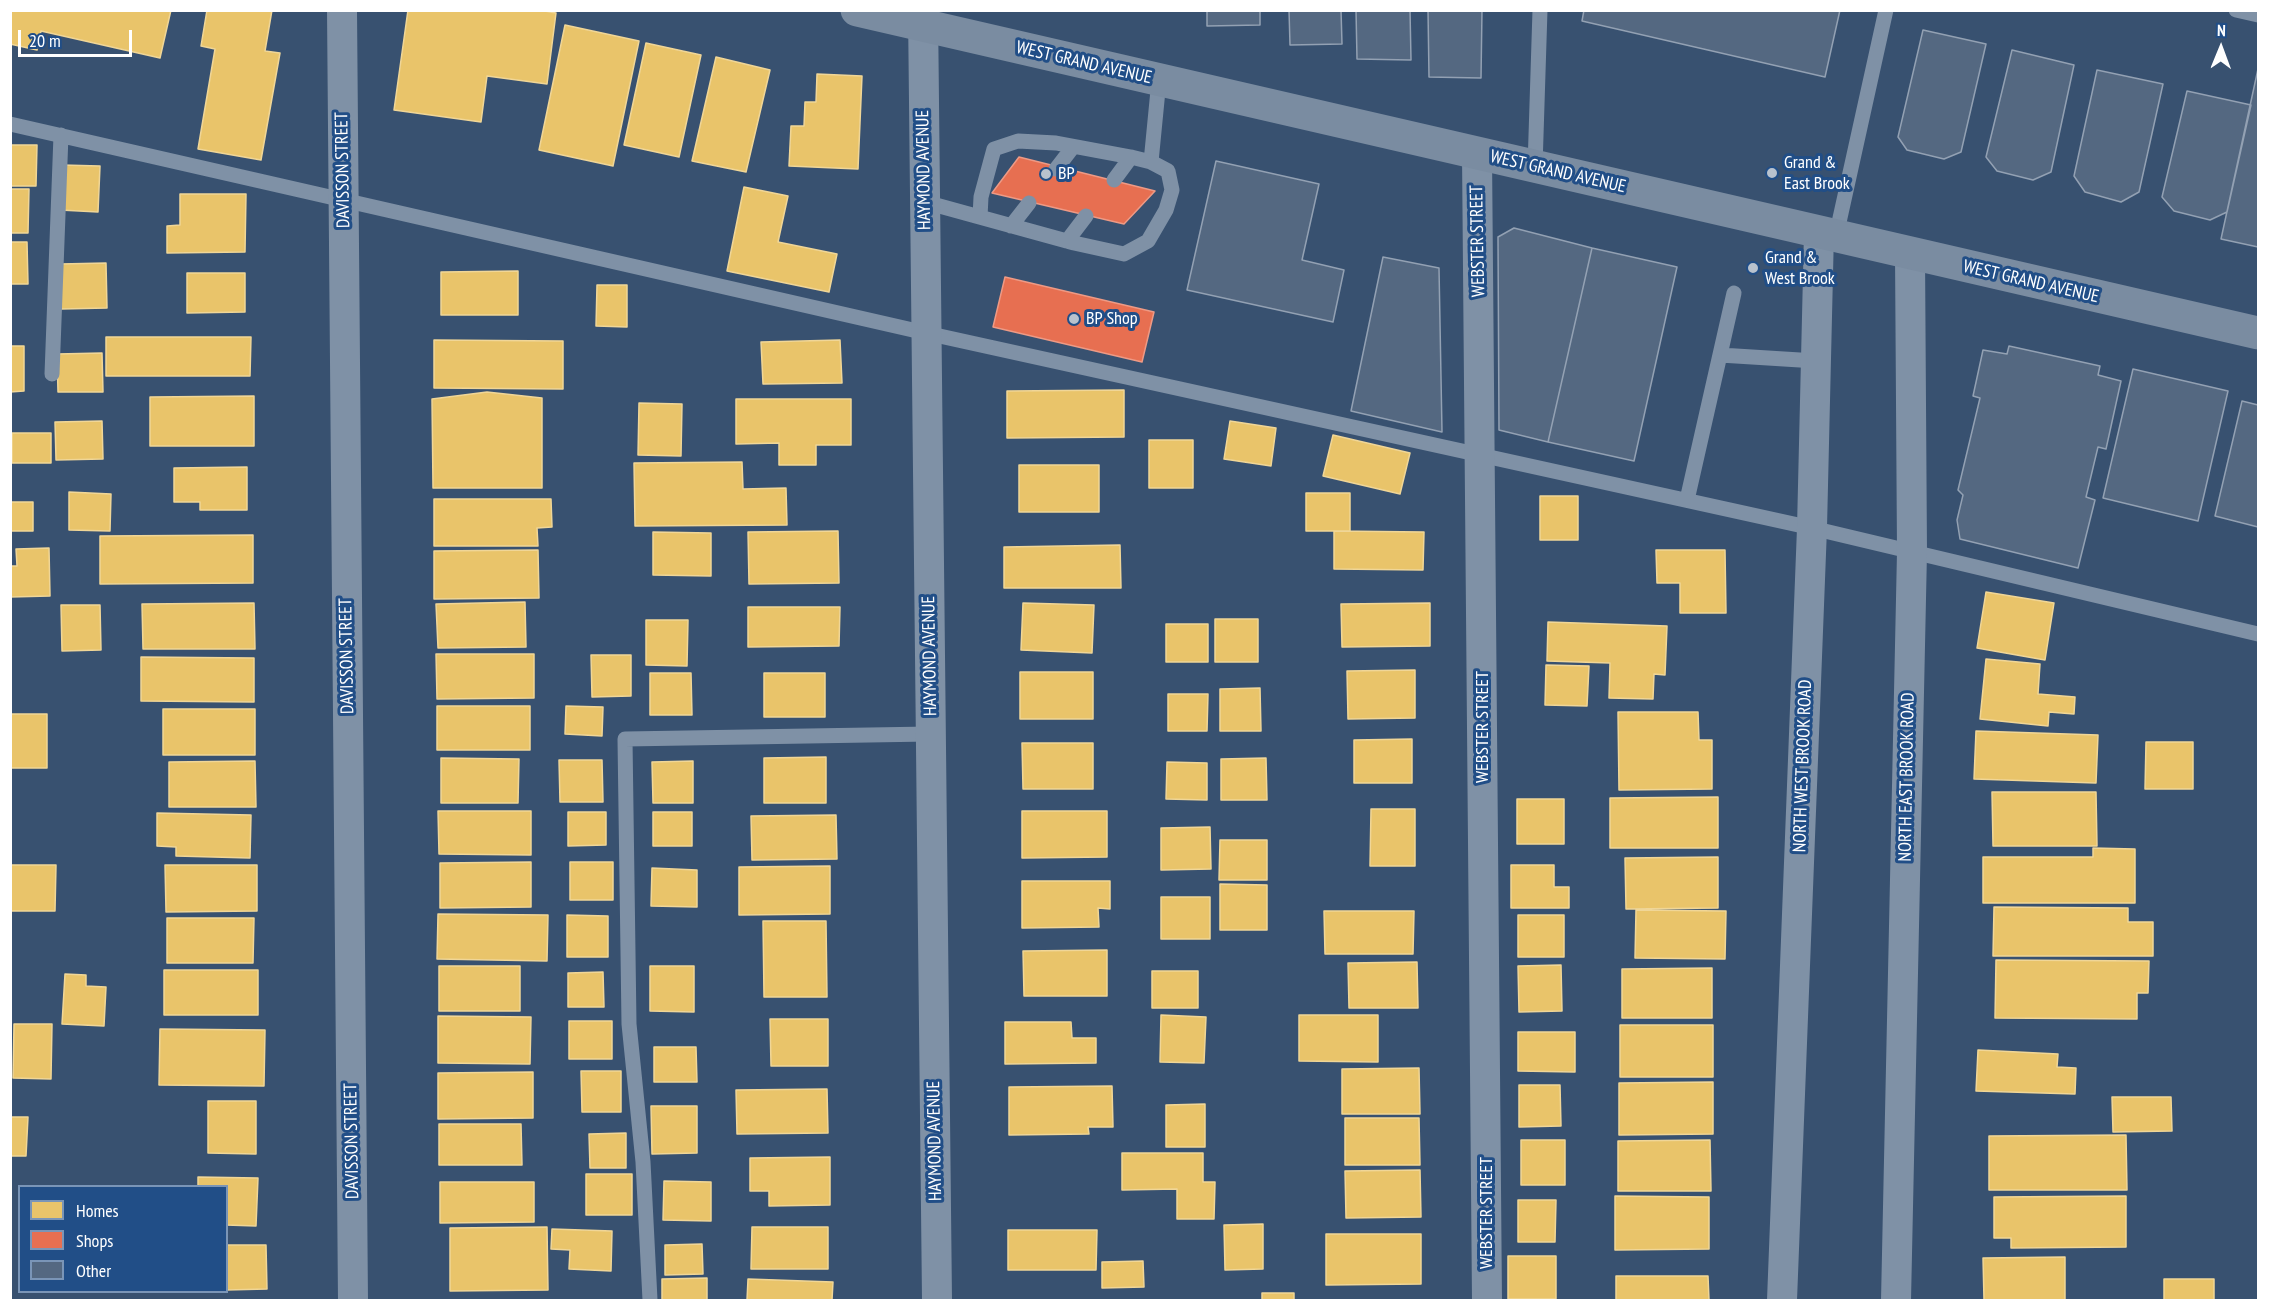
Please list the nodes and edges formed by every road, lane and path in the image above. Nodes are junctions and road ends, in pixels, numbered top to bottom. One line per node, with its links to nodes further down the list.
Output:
1 (342, 10): 18 (street, DAVISSON STREET)
2 (857, 10): 7 (main road, WEST GRAND AVENUE)
3 (1540, 10): 15 (lane)
4 (1886, 10): 24 (lane)
5 (2236, 10): 6 (lane)
6 (2259, 15)
7 (923, 18): 8 (main road, WEST GRAND AVENUE); 19 (street, HAYMOND AVENUE)
8 (1159, 80): 12 (main road, WEST GRAND AVENUE); 14 (lane)
9 (10, 124): 10 (lane)
10 (61, 135): 18 (lane); 32 (lane)
11 (1073, 147): 13 (lane); 16 (lane); 22 (lane)
12 (1477, 154): 15 (main road, WEST GRAND AVENUE); 33 (street, WEBSTER STREET)
13 (1131, 157): 14 (lane); 17 (lane)
14 (1151, 162): 25 (lane)
15 (1535, 167): 24 (main road, WEST GRAND AVENUE)
16 (1056, 169)
17 (1113, 180)
18 (343, 200): 28 (lane); 39 (street, DAVISSON STREET)
19 (925, 201): 22 (lane); 28 (street, HAYMOND AVENUE)
20 (1029, 203): 23 (lane)
21 (1086, 216): 25 (lane)
22 (980, 217): 23 (lane)
23 (1011, 226): 25 (lane)
24 (1827, 234): 26 (main road, WEST GRAND AVENUE); 31 (street, NORTH WEST BROOK ROAD)
25 (1067, 241)
26 (1910, 254): 29 (main road, WEST GRAND AVENUE); 36 (street, NORTH EAST BROOK ROAD)
27 (1734, 293): 30 (lane)
28 (926, 333): 33 (lane); 38 (street, HAYMOND AVENUE)
29 (2259, 333)
30 (1720, 355): 31 (lane); 34 (lane)
31 (1816, 361): 35 (street, NORTH WEST BROOK ROAD)
32 (52, 374)
33 (1480, 455): 34 (lane); 42 (street, WEBSTER STREET)
34 (1687, 500): 35 (lane)
35 (1812, 528): 36 (lane); 43 (street, NORTH WEST BROOK ROAD)
36 (1912, 552): 37 (lane); 44 (street, NORTH EAST BROOK ROAD)
37 (2259, 634)
38 (930, 735): 40 (lane); 41 (street, HAYMOND AVENUE)
39 (353, 1300)
40 (650, 1300)
41 (937, 1300)
42 (1487, 1300)
43 (1782, 1300)
44 (1896, 1300)

